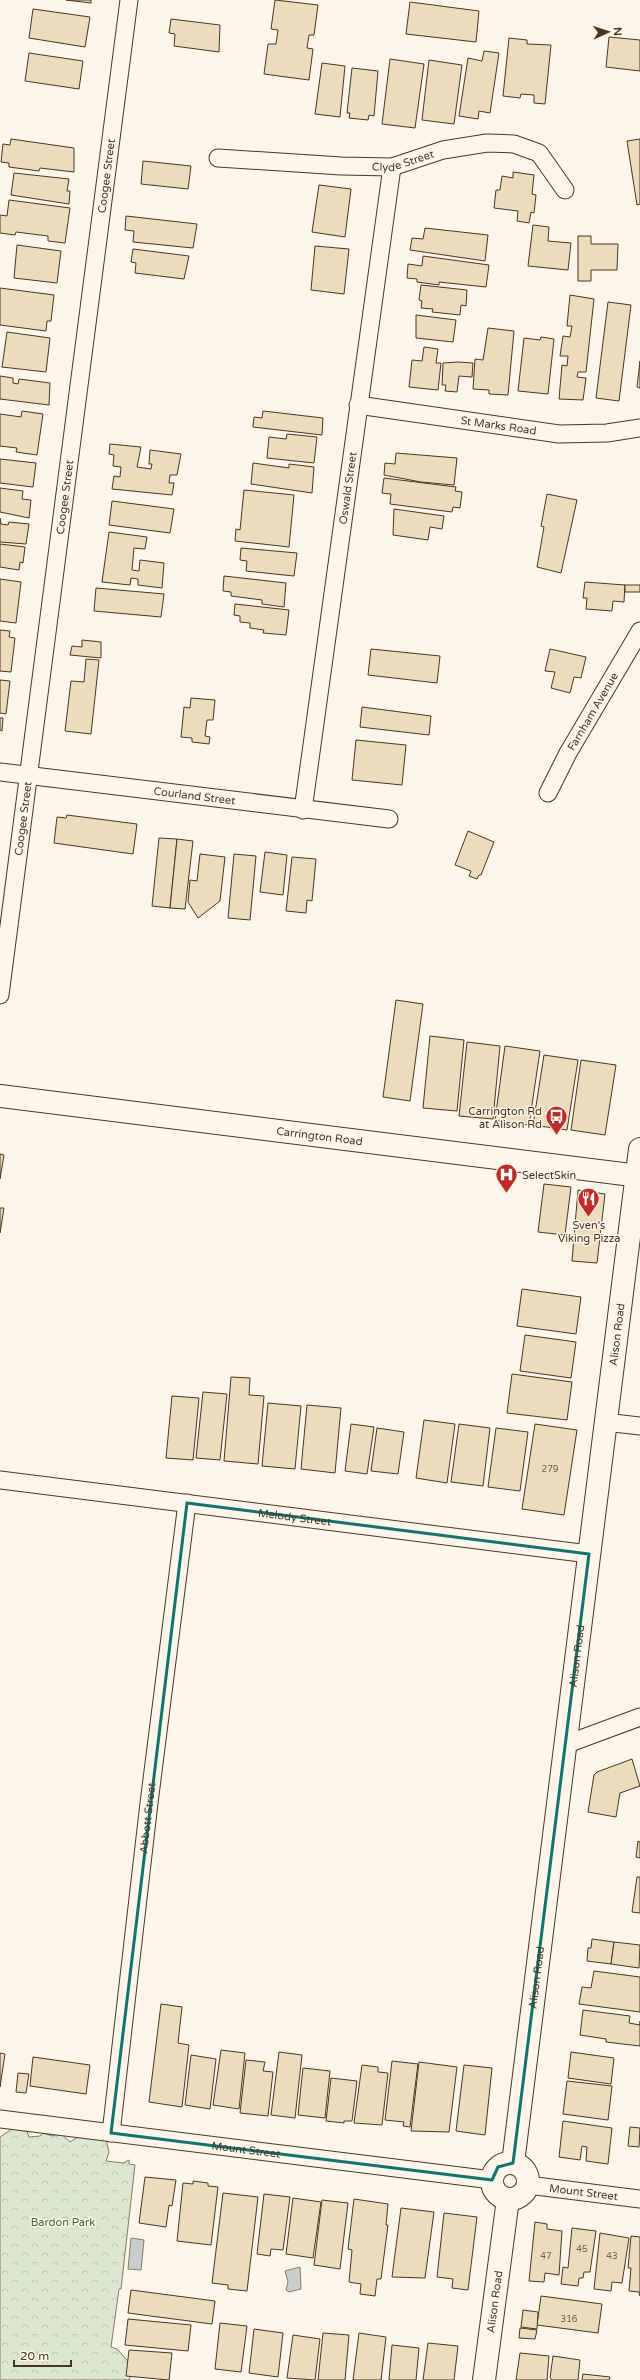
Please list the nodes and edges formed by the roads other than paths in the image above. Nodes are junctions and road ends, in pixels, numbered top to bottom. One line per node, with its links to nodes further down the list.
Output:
1 (129, 0): 9 (street, Coogee Street)
2 (218, 158): 3 (street, Clyde Street)
3 (392, 167): 4 (street, Clyde Street); 5 (street, Oswald Street)
4 (565, 190)
5 (358, 405): 6 (street, St Marks Road); 11 (street, Oswald Street)
6 (640, 428)
7 (640, 632): 10 (street, Farnham Avenue)
8 (0, 772): 9 (street, Courland Street)
9 (29, 776): 11 (street, Courland Street); 13 (street, Coogee Street)
10 (548, 793)
11 (303, 810): 12 (street, Courland Street)
12 (389, 819)
13 (0, 995)
14 (0, 1096): 16 (street, Carrington Road)
15 (640, 1149): 16 (street, Alison Road)
16 (638, 1176): 17 (street, Alison Road)
17 (605, 1422): 18 (street); 21 (street, Alison Road)
18 (640, 1426)
19 (0, 1480): 20 (street, Melody Street)
20 (187, 1503): 21 (street, Melody Street); 25 (street, Abbott Street)
21 (589, 1554): 23 (street, Alison Road)
22 (640, 1717): 23 (street)
23 (567, 1744): 26 (street, Alison Road)
24 (0, 2119): 25 (street, Mount Street)
25 (110, 2133): 27 (street, Mount Street)
26 (513, 2163): 27 (street); 28 (street)
27 (492, 2180): 29 (street)
28 (528, 2185): 29 (street); 30 (street, Mount Street)
29 (508, 2199): 31 (street, Alison Road)
30 (640, 2199)
31 (484, 2380)

